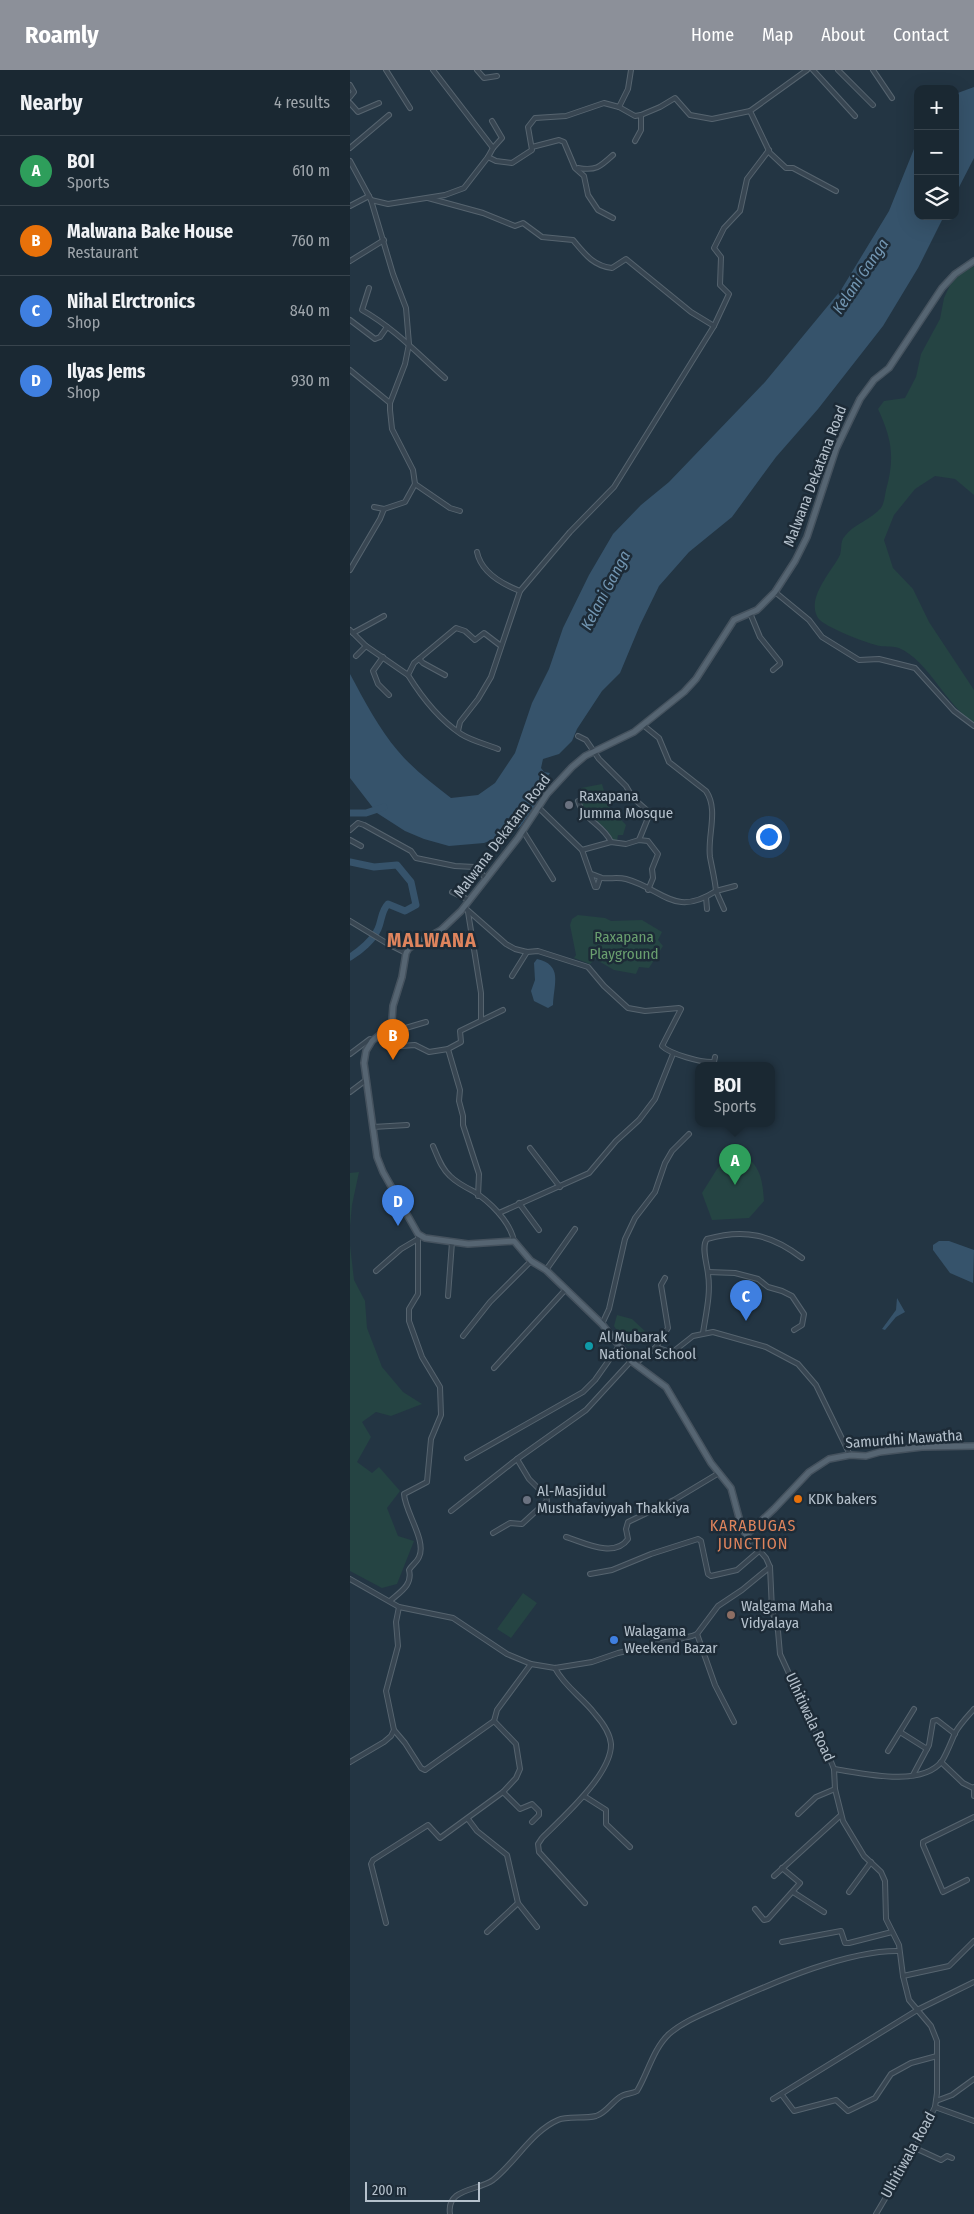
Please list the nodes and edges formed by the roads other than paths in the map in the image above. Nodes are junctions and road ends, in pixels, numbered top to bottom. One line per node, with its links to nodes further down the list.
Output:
1 (386, 70): 18 (street)
2 (433, 70): 26 (street)
3 (478, 70): 10 (street)
4 (632, 70): 17 (street)
5 (807, 70): 9 (street)
6 (813, 70): 22 (street)
7 (838, 70): 16 (street)
8 (873, 70): 13 (street)
9 (801, 72): 19 (street)
10 (497, 76)
11 (350, 85): 12 (street)
12 (350, 97)
13 (892, 98)
14 (350, 103): 15 (street)
15 (379, 103)
16 (873, 105)
17 (619, 107): 21 (street); 27 (street)
18 (410, 108)
19 (750, 110): 21 (street); 28 (street)
20 (389, 115): 25 (street)
21 (641, 115): 24 (street)
22 (855, 116)
23 (492, 121): 26 (street)
24 (635, 141)
25 (350, 148)
26 (493, 148): 30 (street)
27 (532, 148): 30 (street); 32 (street)
28 (769, 150): 33 (street); 43 (street)
29 (613, 155): 32 (street)
30 (488, 157): 35 (street)
31 (350, 161): 34 (street)
32 (575, 168): 37 (street)
33 (836, 191)
34 (370, 198): 35 (street); 36 (street); 38 (street)
35 (428, 198): 43 (street)
36 (350, 206)
37 (613, 218)
38 (384, 240): 39 (street); 45 (street)
39 (350, 261)
40 (974, 261): 56 (main road, Malwana Dekatana Road)
41 (369, 288): 44 (street)
42 (351, 323): 44 (street)
43 (714, 326): 55 (street)
44 (387, 327): 45 (street)
45 (409, 344): 47 (street); 48 (street)
46 (350, 370): 48 (street)
47 (445, 378)
48 (390, 403): 49 (street)
49 (415, 484): 51 (street); 52 (street)
50 (374, 507): 51 (street)
51 (384, 509): 54 (street)
52 (460, 511)
53 (477, 552): 55 (street)
54 (350, 570)
55 (520, 591): 61 (street)
56 (775, 592): 57 (main road, Malwana Dekatana Road); 70 (street)
57 (750, 613): 65 (street); 69 (main road, Malwana Dekatana Road)
58 (384, 616): 59 (street)
59 (351, 632): 60 (street)
60 (366, 646): 62 (street); 63 (street)
61 (501, 646): 64 (street); 71 (street)
62 (356, 656)
63 (383, 657): 67 (street); 68 (street)
64 (419, 659): 66 (street); 67 (street)
65 (773, 670)
66 (445, 675)
67 (408, 676): 71 (street)
68 (389, 695)
69 (643, 725): 74 (main road, Malwana Dekatana Road); 91 (street)
70 (974, 726)
71 (458, 731): 73 (street)
72 (578, 736): 74 (street)
73 (498, 749)
74 (594, 752): 76 (main road, Malwana Dekatana Road); 80 (street)
75 (578, 801): 81 (street)
76 (538, 807): 78 (main road, Malwana Dekatana Road); 83 (street)
77 (350, 830): 85 (street)
78 (523, 831): 85 (main road, Malwana Dekatana Road); 87 (street)
79 (350, 840): 82 (street)
80 (639, 840): 81 (street); 89 (street)
81 (611, 842): 83 (street)
82 (361, 846)
83 (582, 850): 84 (street)
84 (591, 874): 86 (street); 86 (street)
85 (486, 878): 93 (main road, Malwana Dekatana Road)
86 (600, 878): 89 (street)
87 (553, 879)
88 (735, 886): 91 (street)
89 (648, 890): 92 (street)
90 (452, 892): 93 (street)
91 (716, 892): 92 (street); 96 (street)
92 (706, 897): 95 (street)
93 (469, 900): 94 (main road, Malwana Dekatana Road)
94 (466, 909): 98 (street); 99 (main road, Malwana Dekatana Road); 102 (street)
95 (707, 909)
96 (724, 909)
97 (350, 921): 99 (street)
98 (527, 952): 100 (street); 108 (street)
99 (406, 953): 104 (main road)
100 (512, 976)
101 (504, 1010): 102 (street)
102 (481, 1020): 106 (street)
103 (426, 1022): 104 (street)
104 (390, 1030): 105 (main road); 106 (street)
105 (372, 1041): 107 (street); 112 (main road)
106 (448, 1049): 120 (street)
107 (350, 1054)
108 (673, 1054): 110 (street); 119 (street)
109 (715, 1057): 111 (street)
110 (704, 1062)
111 (714, 1062)
112 (366, 1080): 113 (street); 115 (main road)
113 (350, 1092)
114 (407, 1125): 115 (street)
115 (373, 1127): 125 (main road)
116 (689, 1134): 136 (street)
117 (433, 1146): 120 (street)
118 (530, 1148): 119 (street)
119 (560, 1187): 121 (street)
120 (478, 1196): 122 (street)
121 (519, 1203): 122 (street); 124 (street)
122 (499, 1213): 126 (street)
123 (575, 1229): 130 (street)
124 (539, 1230)
125 (418, 1236): 127 (main road); 131 (street); 157 (street)
126 (514, 1241): 127 (main road); 129 (main road)
127 (452, 1242): 135 (street)
128 (802, 1258): 132 (street)
129 (531, 1261): 130 (main road); 139 (street)
130 (546, 1270): 134 (main road)
131 (376, 1271)
132 (708, 1272): 137 (street); 138 (street)
133 (666, 1278): 141 (street)
134 (566, 1289): 136 (main road); 143 (street)
135 (448, 1296)
136 (602, 1324): 140 (main road)
137 (794, 1330)
138 (703, 1333): 141 (street); 145 (street)
139 (463, 1336)
140 (619, 1346): 142 (main road); 146 (street)
141 (656, 1347): 142 (street)
142 (633, 1362): 147 (street); 148 (main road)
143 (494, 1368)
144 (974, 1446): 145 (main road, Samurdhi Mawatha)
145 (850, 1455): 151 (main road, Samurdhi Mawatha)
146 (467, 1458)
147 (516, 1459): 149 (street); 150 (street)
148 (719, 1473): 151 (main road); 152 (street)
149 (451, 1511)
150 (493, 1533)
151 (746, 1534): 153 (street)
152 (566, 1537)
153 (759, 1551): 154 (street); 155 (street)
154 (770, 1567): 159 (street); 173 (street, Ulhitiwala Road)
155 (590, 1574)
156 (350, 1579): 157 (street)
157 (390, 1602): 158 (street)
158 (399, 1607): 160 (street); 166 (street)
159 (697, 1634): 161 (street); 165 (street)
160 (531, 1664): 161 (street); 164 (street)
161 (555, 1668): 178 (street)
162 (914, 1709): 167 (street)
163 (974, 1709): 168 (street)
164 (494, 1721): 166 (street); 177 (street)
165 (734, 1722)
166 (394, 1730): 171 (street)
167 (900, 1732): 169 (street); 170 (street)
168 (955, 1734): 169 (street); 172 (street)
169 (927, 1749): 174 (street)
170 (888, 1751)
171 (350, 1762)
172 (941, 1762): 174 (street); 175 (street)
173 (834, 1770): 174 (street); 176 (street, Ulhitiwala Road)
174 (912, 1775)
175 (973, 1788): 179 (street)
176 (835, 1789): 180 (street); 181 (street, Ulhitiwala Road)
177 (504, 1792): 183 (street); 184 (street)
178 (584, 1796): 185 (street); 193 (street)
179 (974, 1796)
180 (798, 1814)
181 (841, 1815): 186 (street, Ulhitiwala Road); 187 (street)
182 (974, 1817): 189 (street)
183 (468, 1819): 192 (street); 196 (street)
184 (532, 1822)
185 (630, 1847)
186 (871, 1862): 191 (street); 199 (street, Ulhitiwala Road)
187 (782, 1868): 188 (street); 190 (street)
188 (774, 1876)
189 (967, 1880)
190 (793, 1892): 194 (street); 195 (street)
191 (849, 1892)
192 (518, 1903): 197 (street); 198 (street)
193 (585, 1903)
194 (755, 1909)
195 (824, 1912)
196 (386, 1923)
197 (537, 1927)
198 (487, 1932)
199 (892, 1932): 201 (street); 202 (street, Ulhitiwala Road)
200 (974, 1941): 203 (street)
201 (782, 1942)
202 (899, 1951): 203 (street, Ulhitiwala Road); 215 (street)
203 (903, 1976): 205 (street, Ulhitiwala Road)
204 (974, 1982): 205 (street)
205 (918, 2011): 206 (street, Ulhitiwala Road); 208 (street)
206 (937, 2056): 208 (street); 210 (street, Ulhitiwala Road)
207 (974, 2079): 210 (street)
208 (782, 2095): 209 (street)
209 (773, 2099)
210 (936, 2101): 211 (street, Ulhitiwala Road)
211 (935, 2107): 212 (street); 213 (street, Ulhitiwala Road)
212 (974, 2121)
213 (915, 2148): 214 (street); 216 (street, Ulhitiwala Road)
214 (952, 2158)
215 (450, 2214)
216 (876, 2214)

